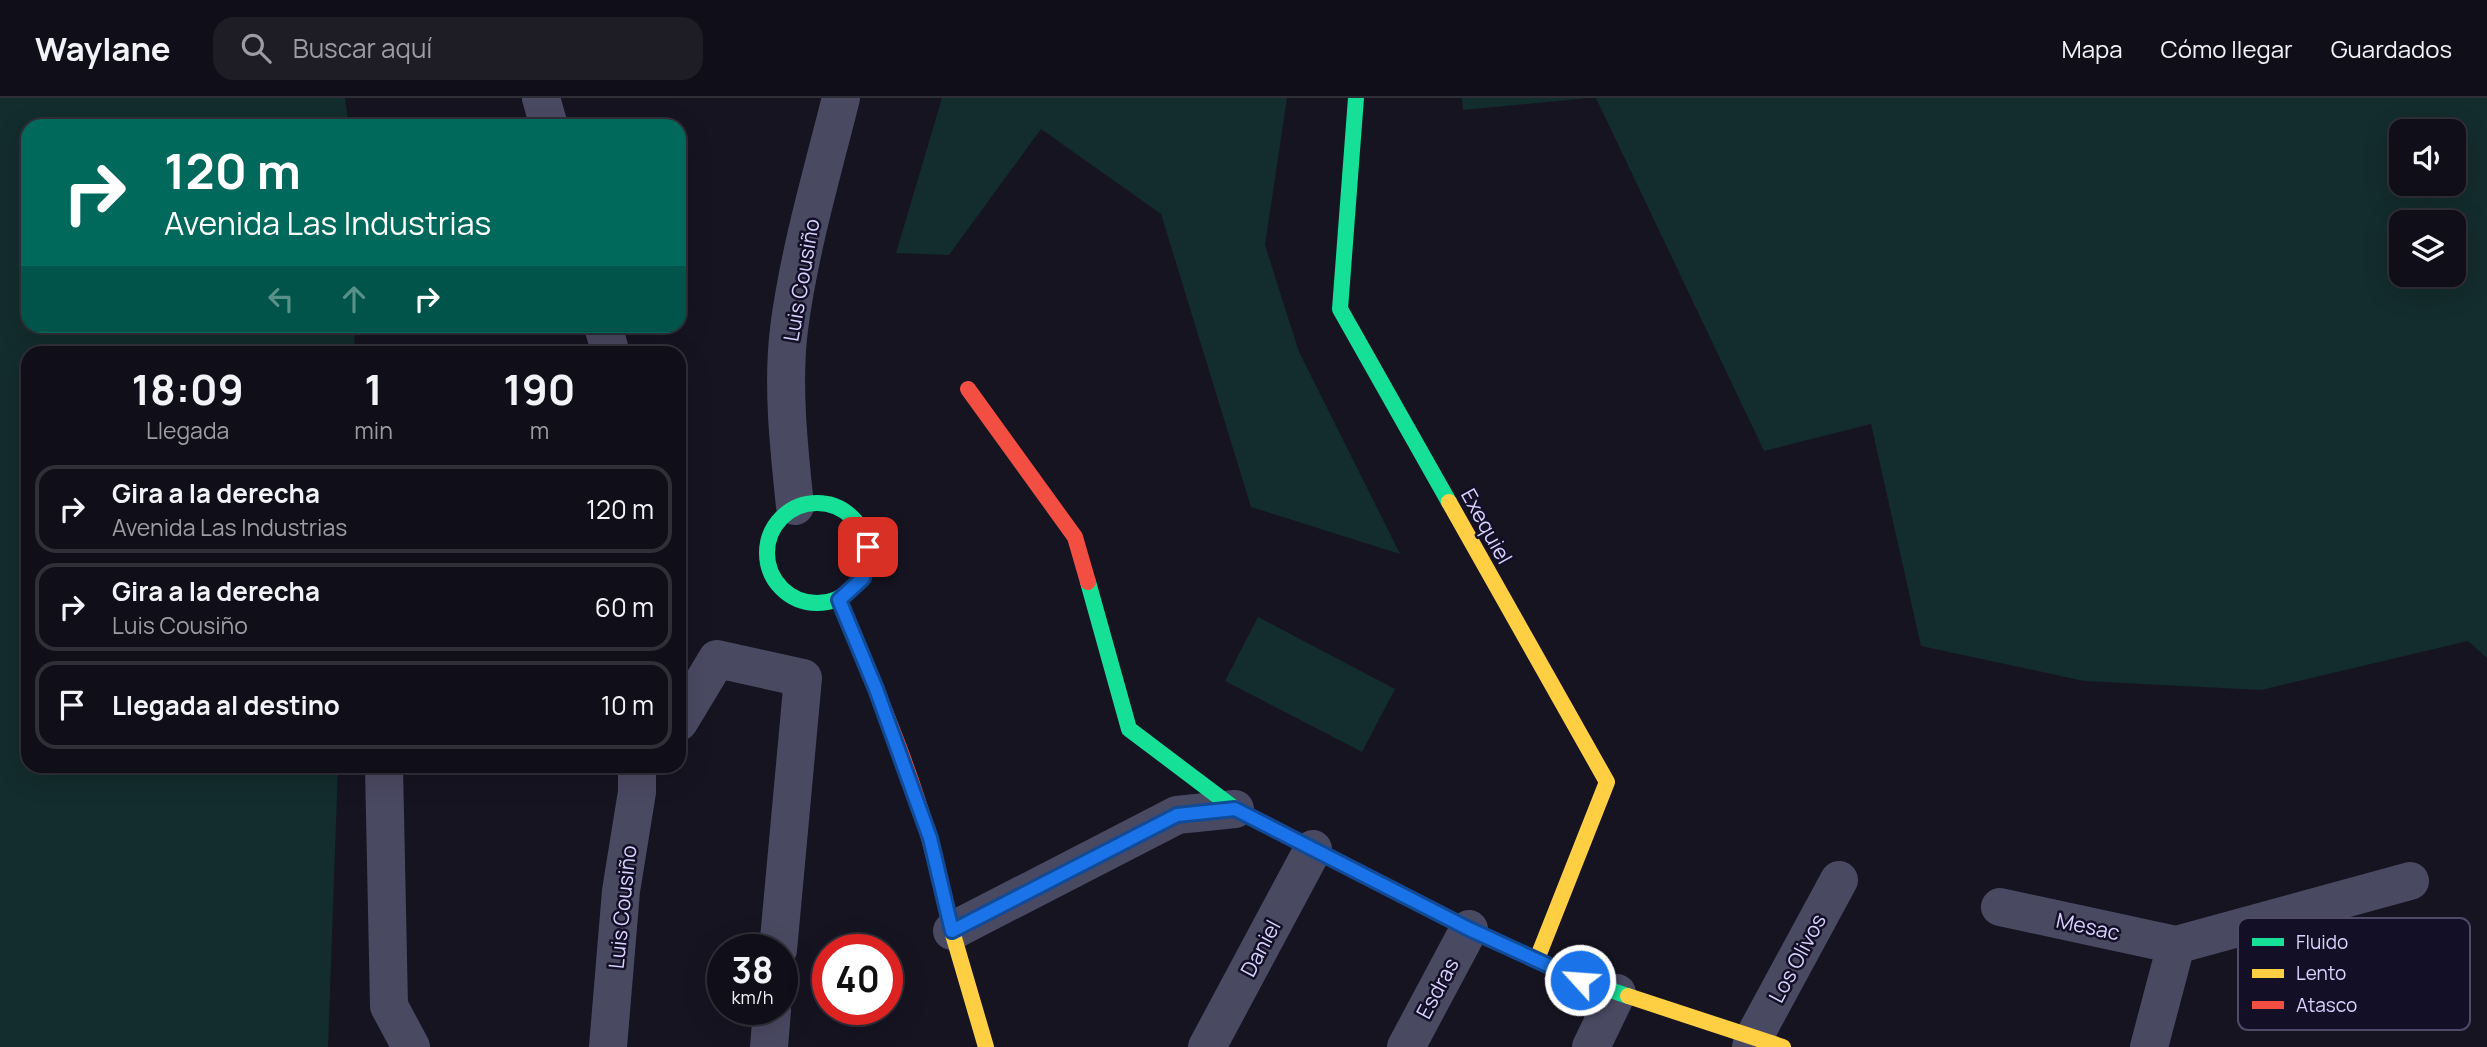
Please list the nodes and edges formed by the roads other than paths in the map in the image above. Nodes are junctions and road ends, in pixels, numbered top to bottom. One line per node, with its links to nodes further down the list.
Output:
1 (541, 98): 4 (street)
2 (841, 98): 6 (street, Luis Cousiño)
3 (1356, 98): 22 (street, Exequiel)
4 (547, 119)
5 (968, 389): 11 (street)
6 (795, 506): 7 (street); 7 (street)
7 (839, 600): 19 (street)
8 (686, 710): 20 (street)
9 (384, 773): 26 (street)
10 (642, 775): 27 (street, Luis Cousiño)
11 (1235, 809): 12 (street); 19 (street)
12 (1313, 849): 18 (street); 30 (street, Daniel)
13 (1839, 880): 25 (street, Los Olivos)
14 (2410, 881): 16 (street)
15 (2000, 907): 21 (street, Mesac)
16 (2275, 918)
17 (2238, 928): 21 (street)
18 (1469, 929): 22 (street); 31 (street, Esdras)
19 (952, 931): 29 (street)
20 (779, 934)
21 (2176, 945): 33 (street)
22 (1537, 959): 23 (street)
23 (1617, 993): 25 (street); 32 (street)
24 (771, 1025): 28 (street)
25 (1763, 1044)
26 (411, 1047)
27 (608, 1047)
28 (769, 1047)
29 (986, 1047)
30 (1207, 1047)
31 (1406, 1047)
32 (1591, 1047)
33 (2149, 1047)

